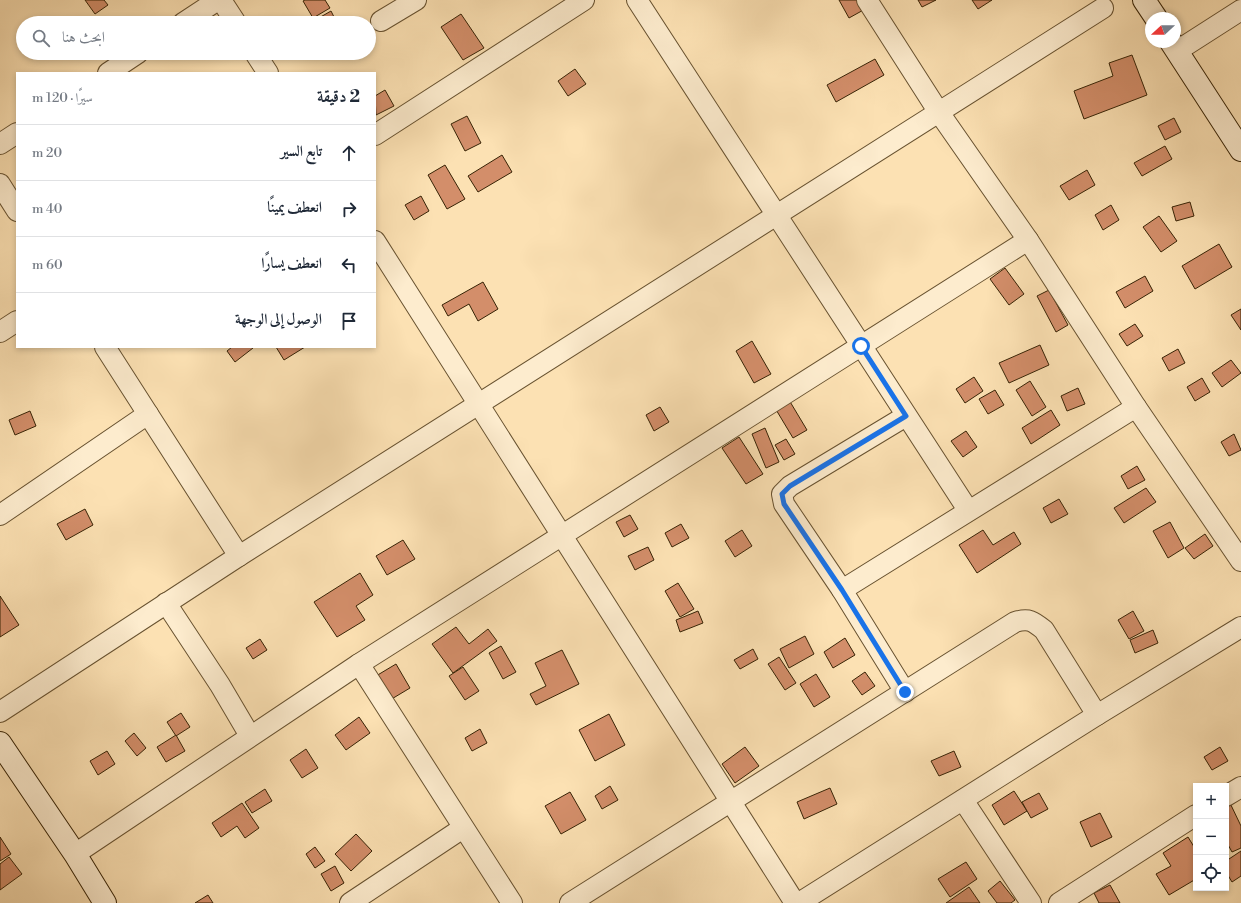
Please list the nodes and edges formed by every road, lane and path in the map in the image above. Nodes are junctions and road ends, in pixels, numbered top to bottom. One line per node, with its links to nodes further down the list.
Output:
1 (218, 0): 11 (street)
2 (222, 0): 12 (street)
3 (416, 0): 13 (street)
4 (584, 0): 22 (street)
5 (637, 0): 27 (street)
6 (866, 0): 20 (street)
7 (1144, 0): 10 (street)
8 (1103, 8): 20 (street)
9 (1241, 10): 14 (street)
10 (1152, 12)
11 (194, 16)
12 (232, 16)
13 (381, 22)
14 (1181, 43)
15 (1175, 48): 24 (street)
16 (128, 60): 18 (street)
17 (260, 60): 19 (street)
18 (110, 72)
19 (267, 72)
20 (938, 111): 27 (street); 28 (street)
21 (16, 134): 23 (street)
22 (376, 134)
23 (0, 144)
24 (1241, 150)
25 (0, 184): 26 (street)
26 (16, 209)
27 (775, 215): 32 (street); 34 (street)
28 (1028, 240): 32 (street); 35 (street)
29 (376, 243): 34 (street)
30 (16, 322): 31 (street)
31 (0, 332)
32 (861, 346): 37 (street); 40 (street)
33 (106, 348): 36 (street)
34 (478, 404): 40 (street); 41 (street)
35 (1136, 407): 38 (street); 42 (street)
36 (148, 414): 39 (street); 41 (street)
37 (906, 416): 38 (street); 43 (street)
38 (968, 510): 43 (street)
39 (0, 515)
40 (563, 536): 46 (street); 55 (street)
41 (239, 556): 44 (street)
42 (1241, 561)
43 (842, 590): 47 (street)
44 (166, 603): 48 (street); 50 (street)
45 (1241, 627): 49 (street)
46 (359, 664): 50 (street); 57 (street)
47 (905, 692): 49 (street); 55 (street)
48 (0, 712)
49 (1097, 715): 54 (street)
50 (250, 736): 58 (street)
51 (0, 743): 58 (street)
52 (1241, 787): 53 (street)
53 (1229, 794)
54 (963, 800): 64 (street); 65 (street)
55 (730, 802): 62 (street); 63 (street)
56 (1193, 818): 66 (street)
57 (463, 828): 59 (street); 61 (street)
58 (75, 854): 60 (street)
59 (355, 902)
60 (105, 903)
61 (512, 903)
62 (570, 903)
63 (795, 903)
64 (799, 903)
65 (1031, 903)
66 (1059, 903)

